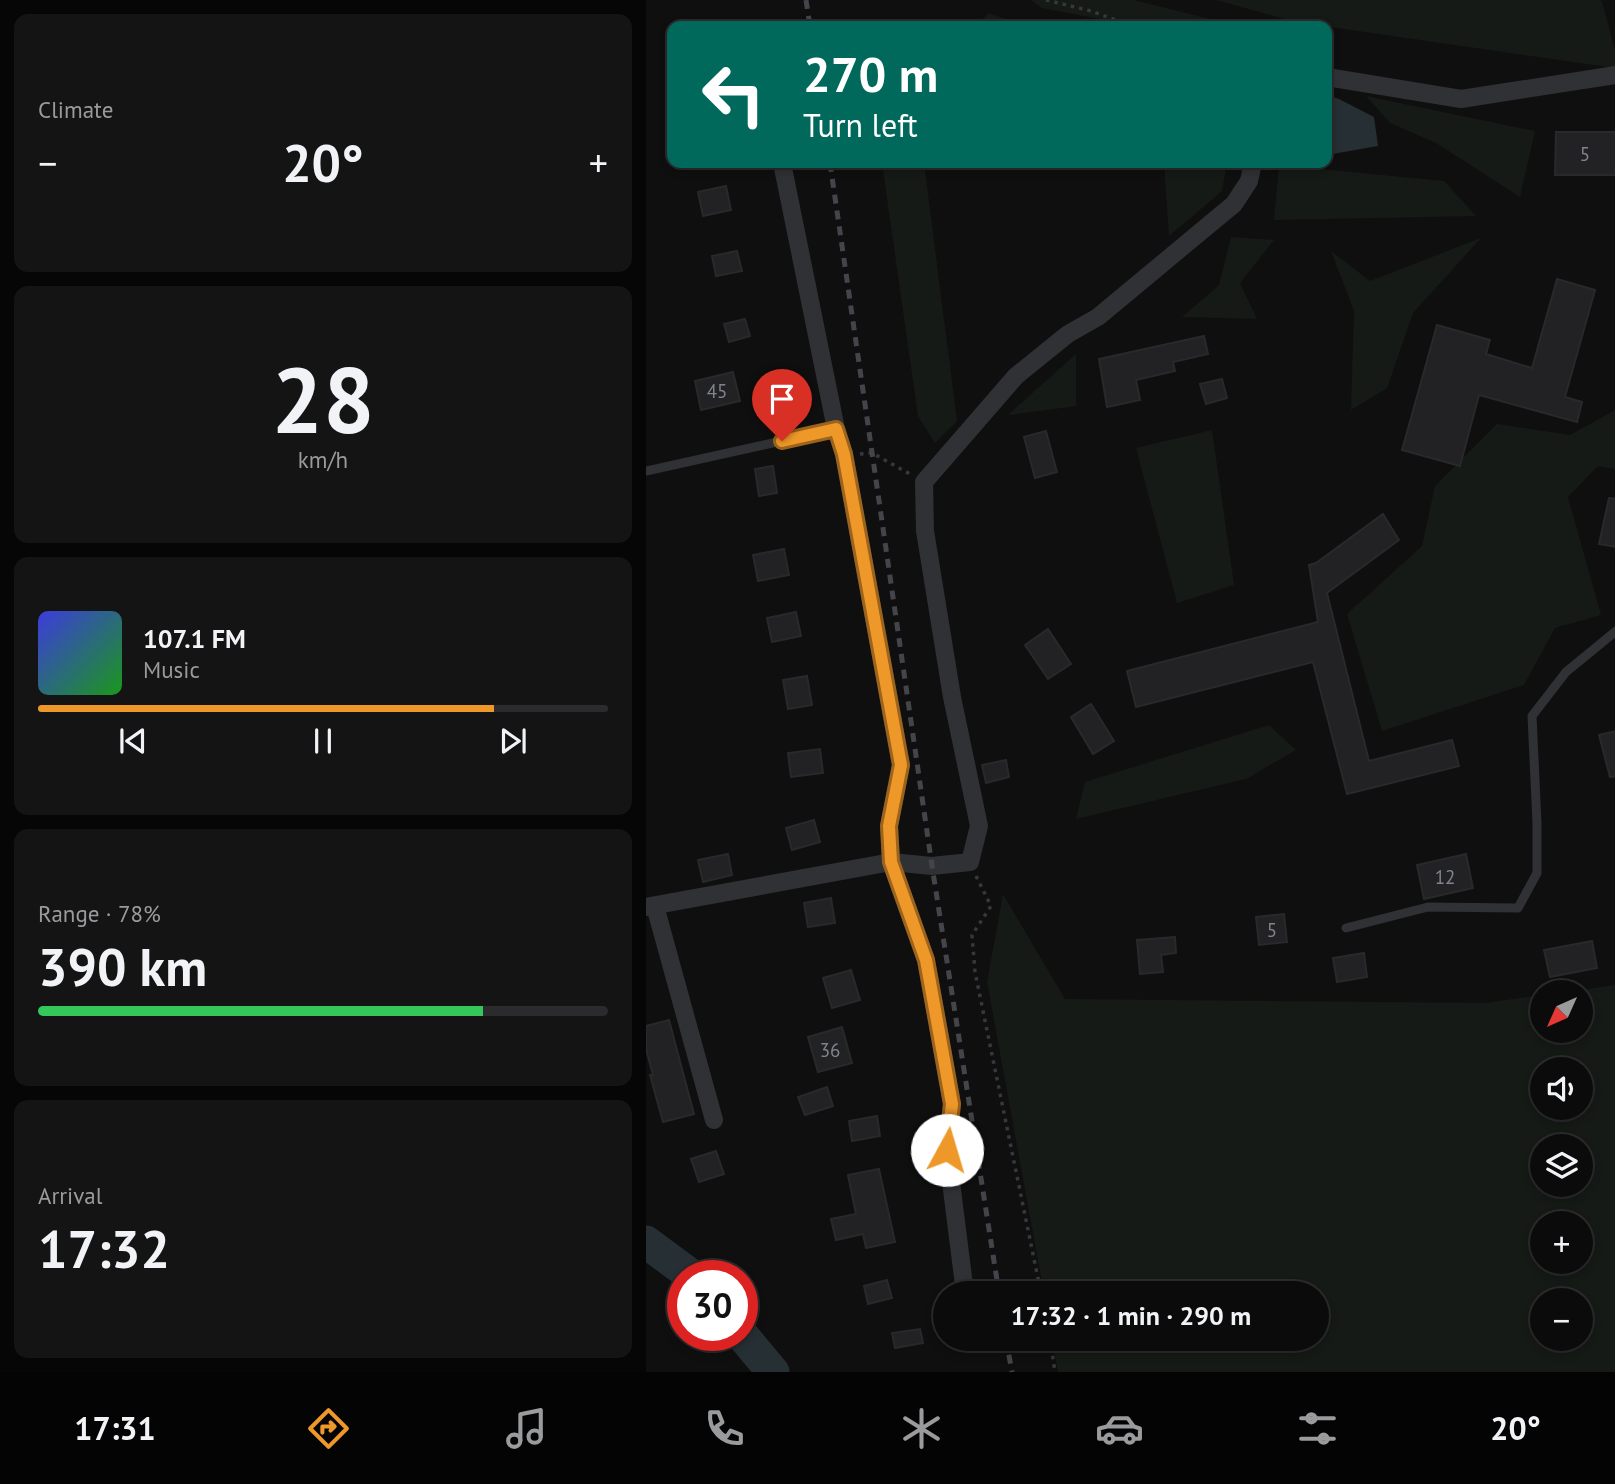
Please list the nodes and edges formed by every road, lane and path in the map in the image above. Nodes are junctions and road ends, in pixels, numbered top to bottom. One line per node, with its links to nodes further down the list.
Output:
1 (1046, 0): 2 (path)
2 (1118, 21)
3 (1615, 75): 4 (street)
4 (1332, 78)
5 (783, 168): 7 (street)
6 (1252, 168): 10 (street)
7 (836, 429): 8 (street); 9 (lane)
8 (844, 454): 10 (path); 12 (street)
9 (646, 471)
10 (924, 482): 13 (street)
11 (1615, 631): 15 (lane)
12 (891, 862): 13 (street); 14 (street); 17 (street)
13 (970, 862): 18 (path)
14 (650, 906): 16 (street)
15 (1346, 928)
16 (714, 1120)
17 (963, 1281)
18 (1039, 1281)
19 (1052, 1351): 20 (path)
20 (1056, 1372)

